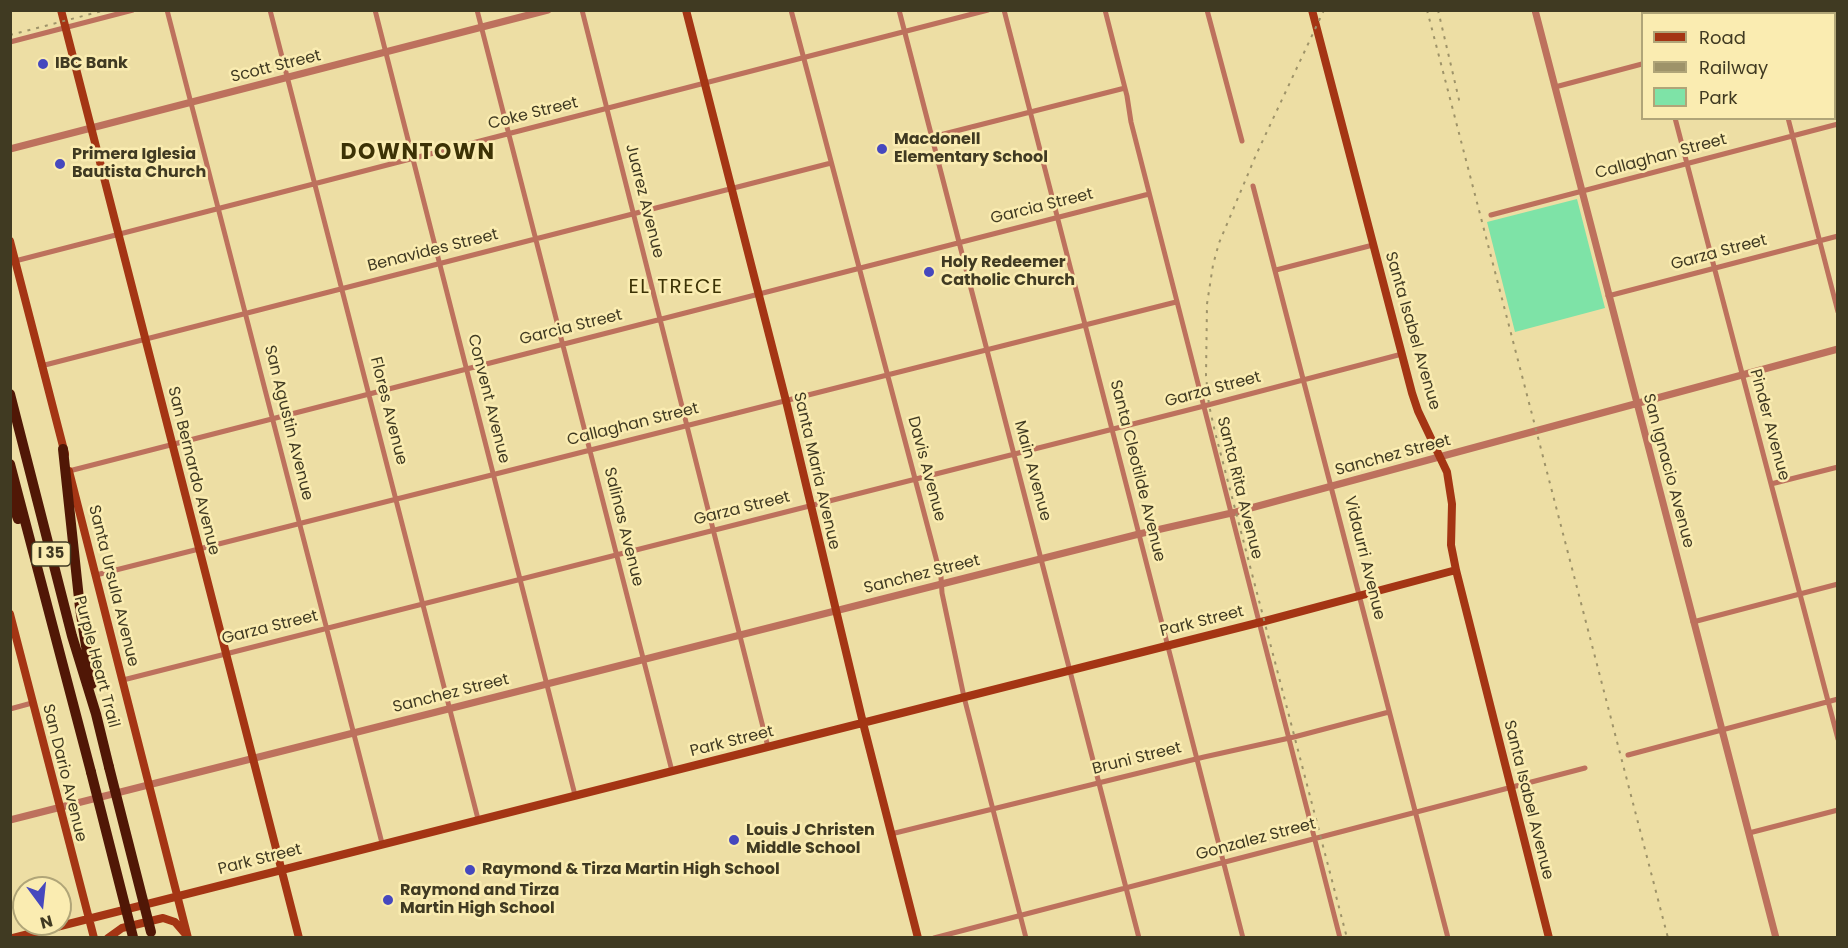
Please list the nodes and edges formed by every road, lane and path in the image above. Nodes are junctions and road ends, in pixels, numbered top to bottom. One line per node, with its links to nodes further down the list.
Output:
1 (61, 10): 18 (main road, San Bernardo Avenue)
2 (133, 10): 18 (street)
3 (167, 10): 29 (street, San Agustin Avenue)
4 (270, 10): 25 (street, Flores Avenue)
5 (375, 10): 22 (street, Convent Avenue)
6 (477, 10): 19 (street, Salinas Avenue)
7 (548, 10): 19 (street, Scott Street)
8 (582, 10): 30 (street, Juarez Avenue)
9 (686, 10): 26 (main road, Santa Maria Avenue)
10 (791, 10): 23 (street, Davis Avenue)
11 (899, 10): 20 (street, Main Avenue)
12 (988, 10): 20 (street, Coke Street)
13 (1004, 10): 31 (street, Santa Cleotilde Avenue)
14 (1105, 10): 28 (street, Santa Rita Avenue)
15 (1207, 10): 39 (street)
16 (1312, 10): 59 (main road, Santa Isabel Avenue)
17 (1535, 10): 27 (street, San Ignacio Avenue)
18 (65, 28): 21 (street); 35 (main road, San Bernardo Avenue)
19 (481, 28): 22 (street, Scott Street); 36 (street, Salinas Avenue)
20 (904, 32): 23 (street, Coke Street); 38 (street, Main Avenue)
21 (10, 42)
22 (387, 52): 25 (street, Scott Street); 41 (street, Convent Avenue)
23 (804, 58): 26 (street, Coke Street); 42 (street, Davis Avenue)
24 (1641, 64): 27 (street)
25 (288, 78): 29 (street, Scott Street); 44 (street, Flores Avenue)
26 (705, 84): 30 (street, Coke Street); 46 (main road, Santa Maria Avenue)
27 (1555, 87): 47 (street, San Ignacio Avenue)
28 (1125, 88): 31 (street); 48 (street, Santa Rita Avenue)
29 (192, 102): 35 (street, Scott Street); 49 (street, San Agustin Avenue)
30 (607, 109): 36 (street, Coke Street); 50 (street, Juarez Avenue)
31 (1030, 112): 38 (street); 52 (street, Santa Cleotilde Avenue)
32 (1676, 120): 43 (street, Pinder Avenue)
33 (1789, 120): 37 (street)
34 (1838, 123): 37 (street, Callaghan Street)
35 (91, 128): 40 (street, Scott Street); 53 (main road, San Bernardo Avenue)
36 (509, 134): 41 (street, Coke Street); 55 (street, Salinas Avenue)
37 (1793, 136): 43 (street, Callaghan Street); 57 (street)
38 (932, 137): 58 (street, Main Avenue)
39 (1242, 141)
40 (10, 149)
41 (413, 159): 44 (street, Coke Street); 61 (street, Convent Avenue)
42 (831, 163): 46 (street, Benavides Street); 62 (street, Davis Avenue)
43 (1687, 164): 47 (street, Callaghan Street); 63 (street, Pinder Avenue)
44 (315, 184): 49 (street, Coke Street); 65 (street, Flores Avenue)
45 (1253, 186): 64 (street, Vidaurri Avenue)
46 (732, 189): 50 (street, Benavides Street); 66 (main road, Santa Maria Avenue)
47 (1581, 191): 51 (street, Callaghan Street); 67 (street, San Ignacio Avenue)
48 (1149, 194): 52 (street, Garcia Street); 68 (street, Santa Rita Avenue)
49 (219, 209): 53 (street, Coke Street); 70 (street, San Agustin Avenue)
50 (634, 214): 55 (street, Benavides Street); 71 (street, Juarez Avenue)
51 (1491, 215)
52 (1057, 217): 58 (street, Garcia Street); 72 (street, Santa Cleotilde Avenue)
53 (118, 234): 60 (street, Coke Street); 73 (main road, San Bernardo Avenue)
54 (1838, 236): 57 (street, Garza Street)
55 (536, 239): 61 (street, Benavides Street); 74 (street, Salinas Avenue)
56 (10, 241): 60 (main road, Santa Ursula Avenue)
57 (1819, 241): 63 (street, Garza Street); 69 (street)
58 (959, 242): 62 (street, Garcia Street); 76 (street, Main Avenue)
59 (1373, 245): 64 (street); 77 (main road, Santa Isabel Avenue)
60 (15, 261): 78 (main road, Santa Ursula Avenue)
61 (440, 264): 65 (street, Benavides Street); 79 (street, Convent Avenue)
62 (859, 268): 66 (street, Garcia Street); 81 (street, Davis Avenue)
63 (1714, 268): 67 (street, Garza Street); 80 (street, Pinder Avenue)
64 (1276, 270): 82 (street, Vidaurri Avenue)
65 (342, 289): 70 (street, Benavides Street); 83 (street, Flores Avenue)
66 (759, 293): 71 (street, Garcia Street); 85 (main road, Santa Maria Avenue)
67 (1608, 296): 86 (street, San Ignacio Avenue)
68 (1176, 302): 72 (street, Callaghan Street); 87 (street, Santa Rita Avenue)
69 (1838, 312)
70 (246, 313): 73 (street, Benavides Street); 88 (street, San Agustin Avenue)
71 (660, 319): 74 (street, Garcia Street); 89 (street, Juarez Avenue)
72 (1085, 325): 76 (street, Callaghan Street); 90 (street, Santa Cleotilde Avenue)
73 (145, 339): 78 (street, Benavides Street); 91 (main road, San Bernardo Avenue)
74 (562, 344): 79 (street, Garcia Street); 93 (street, Salinas Avenue)
75 (1838, 349): 80 (street, Sanchez Street)
76 (987, 350): 81 (street, Callaghan Street); 94 (street, Main Avenue)
77 (1402, 354): 82 (street, Garza Street); 95 (main road, Santa Isabel Avenue)
78 (41, 366): 92 (main road, Santa Ursula Avenue)
79 (467, 369): 83 (street, Garcia Street); 99 (street, Convent Avenue)
80 (1742, 374): 86 (street, Sanchez Street); 101 (street, Pinder Avenue)
81 (888, 375): 85 (street, Callaghan Street); 100 (street, Davis Avenue)
82 (1303, 380): 87 (street, Garza Street); 102 (street, Vidaurri Avenue)
83 (369, 393): 88 (street, Garcia Street); 104 (street, Flores Avenue)
84 (10, 394): 141 (highway, Purple Heart Trail / I 35)
85 (786, 401): 89 (street, Callaghan Street); 105 (main road, Santa Maria Avenue)
86 (1637, 404): 95 (street, Sanchez Street); 125 (street, San Ignacio Avenue)
87 (1204, 406): 90 (street, Garza Street); 106 (street, Santa Rita Avenue)
88 (273, 418): 91 (street, Garcia Street); 107 (street, San Agustin Avenue)
89 (687, 426): 93 (street, Callaghan Street); 108 (street, Juarez Avenue)
90 (1112, 430): 94 (street, Garza Street); 109 (street, Santa Cleotilde Avenue)
91 (172, 444): 98 (street, Garcia Street); 110 (main road, San Bernardo Avenue)
92 (63, 448): 98 (main road, Santa Ursula Avenue); 141 (highway)
93 (590, 450): 99 (street, Callaghan Street); 111 (street, Salinas Avenue)
94 (1014, 454): 100 (street, Garza Street); 112 (street, Main Avenue)
95 (1442, 458): 102 (street, Sanchez Street); 113 (main road, Santa Isabel Avenue)
96 (10, 464): 115 (highway, Purple Heart Trail / I 35)
97 (1838, 467): 101 (street)
98 (69, 471): 114 (main road, Santa Ursula Avenue)
99 (494, 474): 104 (street, Callaghan Street); 116 (street, Convent Avenue)
100 (915, 479): 105 (street, Garza Street); 117 (street, Davis Avenue)
101 (1771, 484): 119 (street, Pinder Avenue)
102 (1331, 487): 106 (street, Sanchez Street); 120 (street, Vidaurri Avenue)
103 (10, 496): 115 (highway)
104 (396, 499): 107 (street, Callaghan Street); 121 (street, Flores Avenue)
105 (810, 506): 108 (street, Garza Street); 122 (main road, Santa Maria Avenue)
106 (1232, 513): 109 (street, Sanchez Street); 124 (street, Santa Rita Avenue)
107 (300, 523): 110 (street, Callaghan Street); 126 (street, San Agustin Avenue)
108 (713, 530): 111 (street, Garza Street); 127 (street, Juarez Avenue)
109 (1139, 534): 112 (street, Sanchez Street); 128 (street, Santa Cleotilde Avenue)
110 (199, 548): 114 (street, Callaghan Street); 129 (main road, San Bernardo Avenue)
111 (616, 554): 116 (street, Garza Street); 130 (street, Salinas Avenue)
112 (1041, 559): 117 (street, Sanchez Street); 131 (street, Main Avenue)
113 (1456, 570): 120 (main road, Park Street); 155 (main road, Santa Isabel Avenue)
114 (96, 575): 132 (main road, Santa Ursula Avenue)
115 (39, 576): 174 (highway, Purple Heart Trail / I 35, bridge)
116 (520, 579): 121 (street, Garza Street); 133 (street, Convent Avenue)
117 (941, 584): 122 (street, Sanchez Street); 134 (street, Davis Avenue)
118 (1838, 584): 119 (street)
119 (1800, 594): 125 (street); 136 (street, Pinder Avenue)
120 (1359, 595): 124 (main road, Park Street); 140 (street, Vidaurri Avenue)
121 (423, 603): 126 (street, Garza Street); 138 (street, Flores Avenue)
122 (836, 611): 127 (street, Sanchez Street); 142 (main road, Santa Maria Avenue)
123 (10, 614): 137 (main road, San Dario Avenue)
124 (1259, 622): 128 (main road, Park Street); 145 (street, Santa Rita Avenue)
125 (1693, 622): 143 (street, San Ignacio Avenue)
126 (327, 628): 129 (street, Garza Street); 144 (street, San Agustin Avenue)
127 (740, 635): 130 (street, Sanchez Street); 147 (street, Juarez Avenue)
128 (1167, 645): 131 (main road, Park Street); 150 (street, Santa Cleotilde Avenue)
129 (226, 653): 132 (street, Garza Street); 149 (main road, San Bernardo Avenue)
130 (644, 659): 133 (street, Sanchez Street); 152 (street, Salinas Avenue)
131 (1070, 670): 134 (main road, Park Street); 153 (street, Main Avenue)
132 (123, 680): 154 (main road, Santa Ursula Avenue)
133 (547, 684): 138 (street, Sanchez Street); 156 (street, Convent Avenue)
134 (964, 697): 142 (main road, Park Street); 158 (street, Davis Avenue)
135 (1838, 699): 136 (street)
136 (1828, 701): 143 (street); 146 (street, Pinder Avenue)
137 (32, 703): 139 (street); 157 (main road, San Dario Avenue)
138 (450, 708): 144 (street, Sanchez Street); 161 (street, Flores Avenue)
139 (10, 709)
140 (1389, 712): 145 (street, Bruni Street); 160 (street, Vidaurri Avenue)
141 (96, 714): 173 (highway, Purple Heart Trail / I 35, bridge)
142 (863, 723): 147 (main road, Park Street); 164 (main road, Santa Maria Avenue)
143 (1722, 729): 148 (street); 163 (street, San Ignacio Avenue)
144 (354, 733): 149 (street, Sanchez Street); 166 (street, San Agustin Avenue)
145 (1289, 738): 150 (street, Bruni Street); 165 (street, Santa Rita Avenue)
146 (1838, 739)
147 (768, 747): 152 (main road, Park Street)
148 (1628, 755)
149 (253, 758): 154 (street, Sanchez Street); 168 (main road, San Bernardo Avenue)
150 (1197, 759): 153 (street, Bruni Street); 167 (street, Santa Cleotilde Avenue)
151 (1585, 768): 155 (street, Gonzalez Street)
152 (672, 771): 156 (main road, Park Street)
153 (1099, 783): 158 (street, Bruni Street); 169 (street, Main Avenue)
154 (149, 784): 157 (street, Sanchez Street); 170 (main road, Santa Ursula Avenue)
155 (1511, 788): 160 (street, Gonzalez Street); 187 (main road, Santa Isabel Avenue)
156 (575, 795): 161 (main road, Park Street)
157 (59, 807): 162 (street, Sanchez Street); 172 (main road, San Dario Avenue)
158 (993, 809): 164 (street, Bruni Street); 171 (street, Davis Avenue)
159 (1838, 810): 163 (street)
160 (1416, 813): 165 (street, Gonzalez Street); 186 (street, Vidaurri Avenue)
161 (478, 819): 166 (main road, Park Street)
162 (10, 820)
163 (1749, 832): 188 (street, San Ignacio Avenue)
164 (891, 834): 180 (main road, Santa Maria Avenue)
165 (1314, 839): 167 (street, Gonzalez Street); 185 (street, Santa Rita Avenue)
166 (382, 843): 168 (main road, Park Street)
167 (1224, 862): 169 (street, Gonzalez Street); 184 (street, Santa Cleotilde Avenue)
168 (281, 868): 170 (main road, Park Street); 179 (main road, San Bernardo Avenue)
169 (1126, 888): 171 (street, Gonzalez Street); 183 (street, Main Avenue)
170 (178, 895): 172 (main road, Park Street); 178 (main road, Santa Ursula Avenue)
171 (1020, 915): 181 (street, Gonzalez Street); 182 (street, Davis Avenue)
172 (88, 918): 175 (main road, Park Street); 176 (main road, San Dario Avenue)
173 (152, 935)
174 (133, 937)
175 (13, 938)
176 (94, 938)
177 (108, 938): 178 (main road)
178 (188, 938)
179 (299, 938)
180 (918, 938)
181 (934, 938)
182 (1026, 938)
183 (1139, 938)
184 (1243, 938)
185 (1340, 938)
186 (1448, 938)
187 (1549, 938)
188 (1776, 938)

